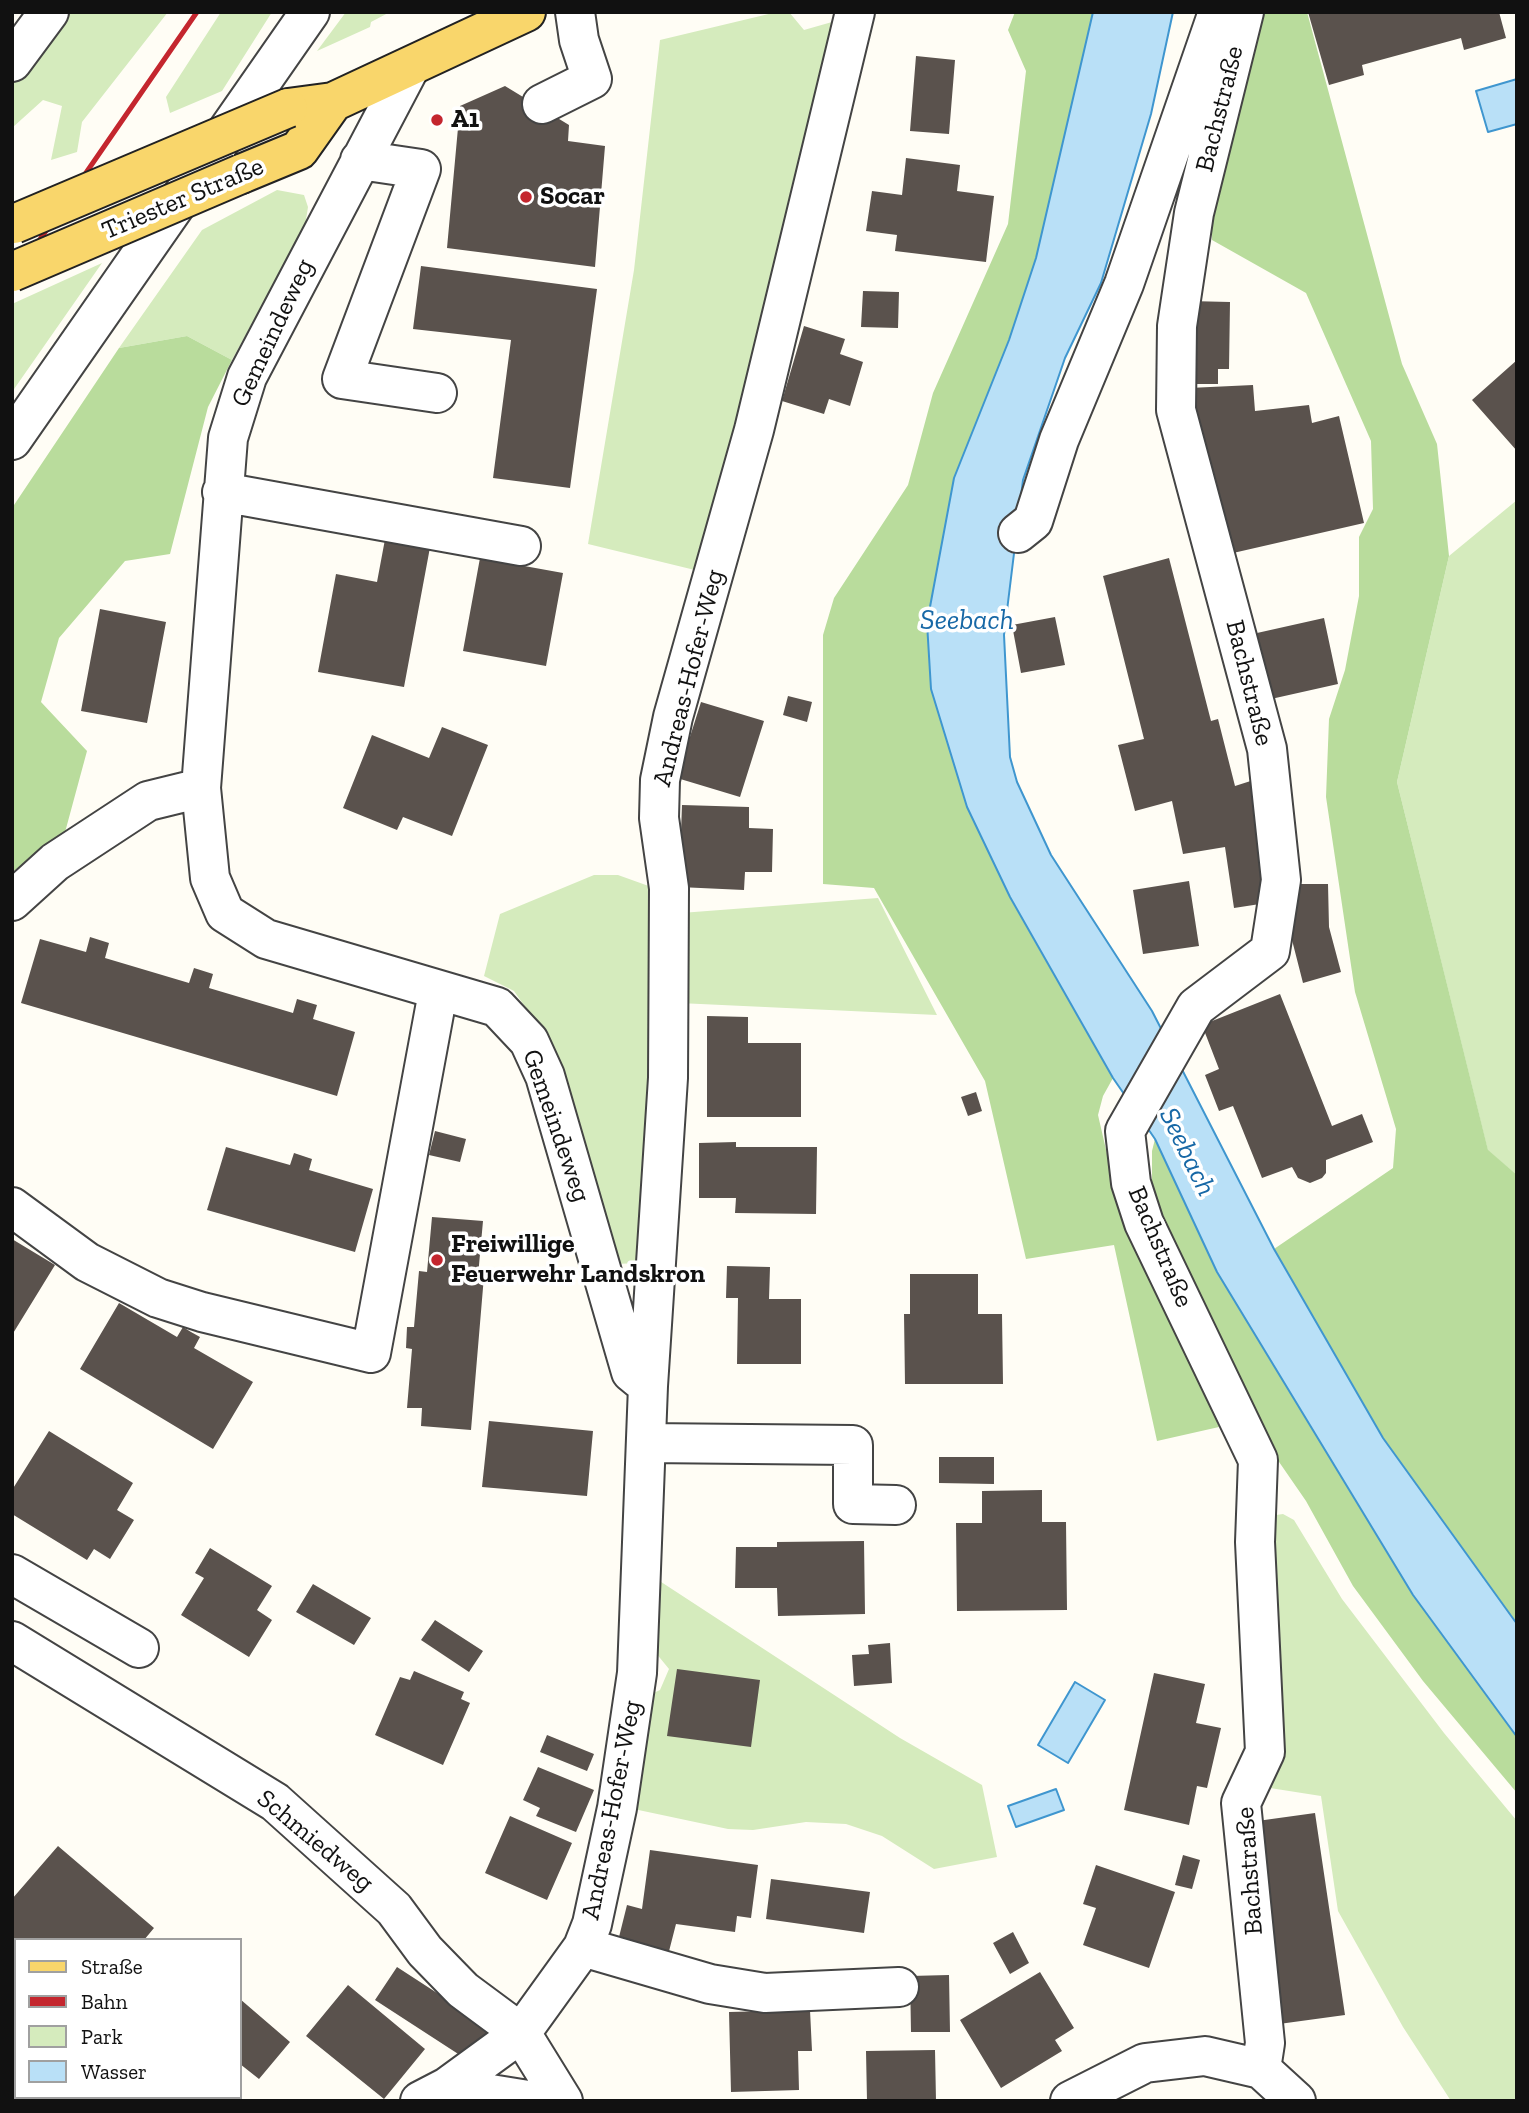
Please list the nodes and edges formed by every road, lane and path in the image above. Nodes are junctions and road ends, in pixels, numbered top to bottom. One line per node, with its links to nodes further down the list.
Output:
1 (49, 12): 8 (street)
2 (310, 12): 16 (street)
3 (526, 12): 9 (main road, Triester Straße)
4 (575, 12): 11 (street)
5 (855, 12): 24 (street, Andreas-Hofer-Weg)
6 (1218, 12): 18 (street)
7 (1244, 12): 33 (street, Bachstraße)
8 (12, 62)
9 (409, 69): 10 (main road, Triester Straße); 12 (street, Gemeindeweg)
10 (333, 102): 13 (main road, Triester Straße, bridge); 14 (main road, Triester Straße, bridge)
11 (541, 104)
12 (360, 160): 15 (street); 17 (street, Gemeindeweg)
13 (13, 224)
14 (12, 272)
15 (437, 393)
16 (12, 440)
17 (222, 492): 19 (street); 20 (street, Gemeindeweg)
18 (1018, 533)
19 (521, 546)
20 (201, 788): 21 (street); 22 (street, Gemeindeweg)
21 (12, 901)
22 (438, 992): 23 (street); 24 (street, Gemeindeweg)
23 (12, 1207)
24 (648, 1386): 25 (street, Andreas-Hofer-Weg)
25 (646, 1443): 26 (street); 30 (street, Andreas-Hofer-Weg)
26 (896, 1505)
27 (12, 1574): 29 (street)
28 (12, 1641): 32 (street, Schmiedweg)
29 (139, 1648)
30 (583, 1947): 31 (street); 32 (street, Andreas-Hofer-Weg)
31 (899, 1987)
32 (521, 2033): 34 (street, Andreas-Hofer-Weg); 36 (street, Schmiedweg)
33 (1261, 2069): 37 (street); 38 (street)
34 (434, 2094): 35 (street)
35 (534, 2101)
36 (564, 2101)
37 (1070, 2101)
38 (1296, 2101)

